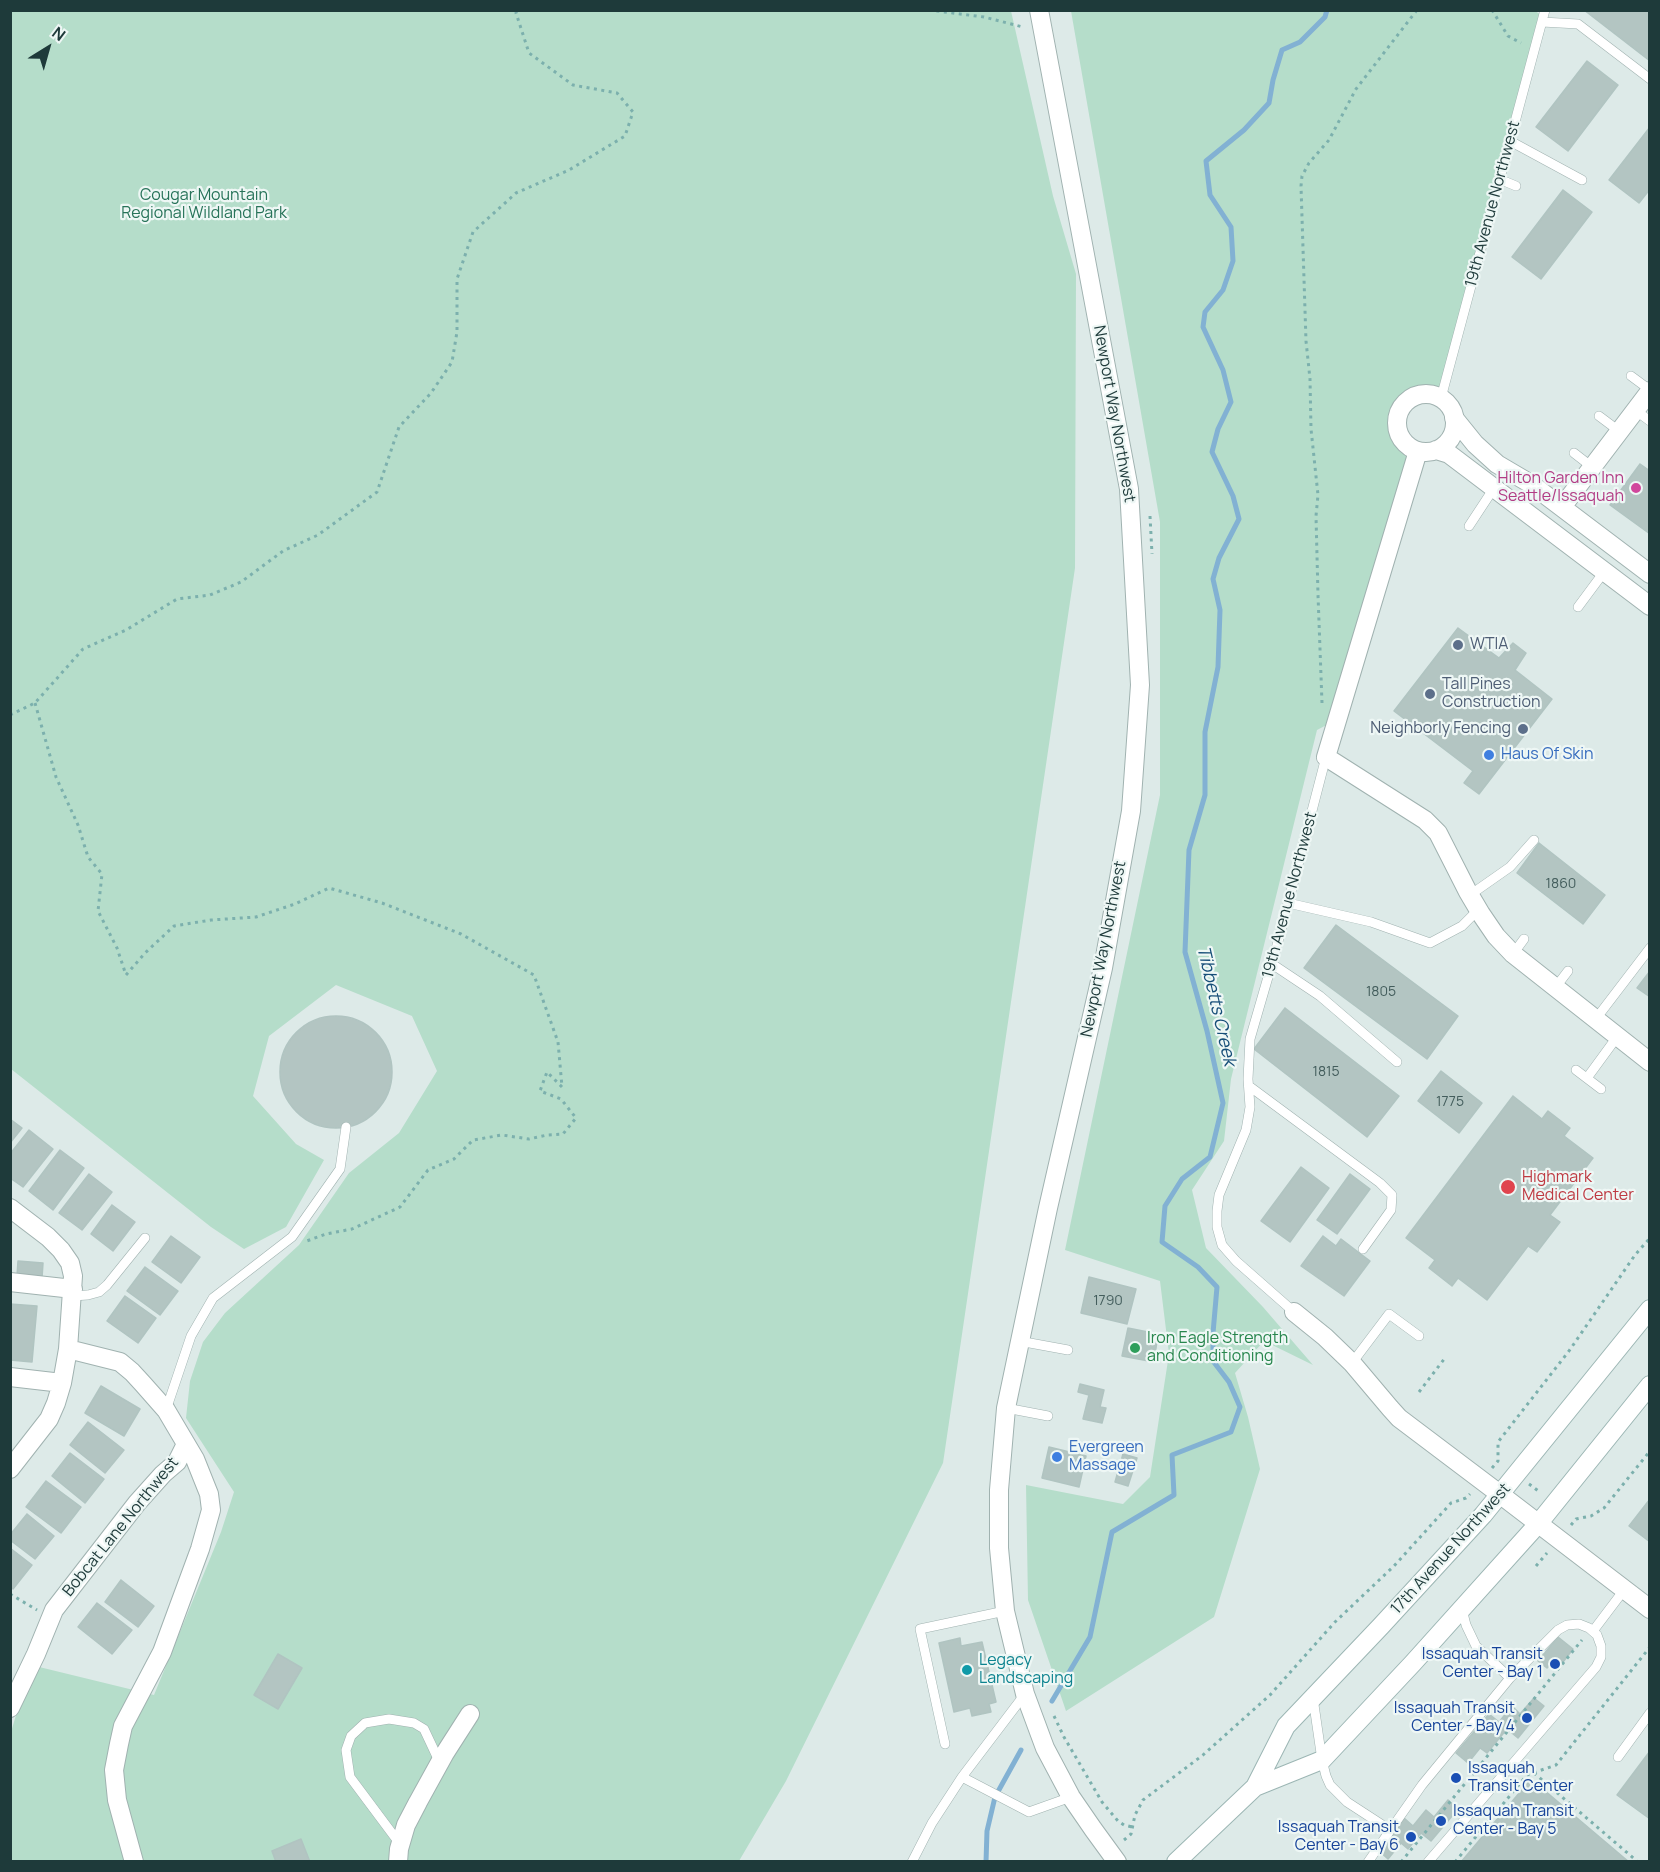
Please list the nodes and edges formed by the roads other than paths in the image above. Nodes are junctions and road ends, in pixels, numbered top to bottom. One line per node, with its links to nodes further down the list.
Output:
1 (1039, 10): 52 (street, Newport Way Northwest)
2 (1545, 10): 3 (lane, 19th Avenue Northwest)
3 (1542, 22): 4 (lane); 5 (lane, 19th Avenue Northwest)
4 (1650, 79)
5 (1510, 141): 6 (lane, 19th Avenue Northwest); 7 (lane)
6 (1499, 179): 8 (lane); 11 (lane, 19th Avenue Northwest)
7 (1582, 180)
8 (1516, 186)
9 (1631, 376): 10 (lane)
10 (1650, 390): 12 (street)
11 (1440, 398): 14 (street); 17 (street)
12 (1635, 410): 15 (lane); 16 (street)
13 (1599, 416): 16 (lane)
14 (1454, 418): 17 (street); 21 (street)
15 (1650, 421)
16 (1619, 431): 19 (street)
17 (1427, 451): 20 (street); 27 (street, 19th Avenue Northwest)
18 (1574, 453): 19 (lane)
19 (1592, 467): 21 (street)
20 (1494, 488): 22 (lane); 23 (street)
21 (1562, 507): 24 (street)
22 (1469, 526)
23 (1605, 572): 25 (street); 26 (lane)
24 (1650, 574)
25 (1650, 606)
26 (1578, 607)
27 (1326, 757): 29 (lane, 19th Avenue Northwest); 30 (street)
28 (1534, 840): 30 (lane)
29 (1288, 903): 30 (lane); 32 (lane, 19th Avenue Northwest)
30 (1474, 903): 34 (street)
31 (1650, 948): 35 (lane)
32 (1272, 964): 37 (lane); 41 (lane, 19th Avenue Northwest)
33 (1568, 971): 34 (lane)
34 (1555, 988): 35 (street)
35 (1595, 1020): 36 (street)
36 (1617, 1037): 38 (street); 40 (lane)
37 (1397, 1062)
38 (1650, 1062)
39 (1576, 1070): 40 (lane)
40 (1587, 1078): 42 (lane)
41 (1249, 1086): 46 (lane); 50 (lane, 19th Avenue Northwest)
42 (1601, 1089)
43 (346, 1127): 60 (lane)
44 (10, 1208): 48 (street)
45 (145, 1238): 48 (lane)
46 (1363, 1249)
47 (10, 1282): 48 (street)
48 (73, 1292): 53 (street)
49 (1650, 1310): 64 (street, 17th Avenue Northwest)
50 (1294, 1312): 55 (street)
51 (1419, 1336): 55 (lane)
52 (1019, 1341): 54 (lane); 59 (street, Newport Way Northwest)
53 (68, 1349): 57 (street); 60 (street)
54 (1068, 1350)
55 (1352, 1363): 64 (street)
56 (10, 1377): 57 (street)
57 (62, 1383): 63 (street)
58 (1650, 1385): 65 (street, 17th Avenue Northwest)
59 (1006, 1407): 61 (lane); 69 (street, Newport Way Northwest)
60 (166, 1410): 62 (street)
61 (1048, 1416)
62 (186, 1444): 74 (street, Bobcat Lane Northwest); 86 (street)
63 (10, 1469)
64 (1501, 1495): 65 (street); 73 (street, 17th Avenue Northwest)
65 (1538, 1524): 66 (street); 67 (street, 17th Avenue Northwest)
66 (1624, 1590): 68 (street); 70 (lane)
67 (1462, 1609): 71 (lane); 79 (street, 17th Avenue Northwest)
68 (1650, 1609)
69 (1005, 1611): 72 (street, Newport Way Northwest); 77 (lane)
70 (1593, 1631): 71 (lane); 91 (lane)
71 (1510, 1678): 84 (lane)
72 (1024, 1694): 81 (lane); 83 (street, Newport Way Northwest)
73 (1313, 1698): 79 (lane); 82 (street, 17th Avenue Northwest)
74 (10, 1708)
75 (1650, 1713): 78 (lane)
76 (470, 1714): 80 (street)
77 (945, 1744)
78 (1618, 1757)
79 (1322, 1760): 82 (street, 17th Avenue Northwest); 84 (lane)
80 (440, 1763): 85 (street); 85 (lane)
81 (962, 1777): 83 (lane); 87 (lane)
82 (1255, 1787): 89 (street, 17th Avenue Northwest)
83 (1071, 1797): 88 (street, Newport Way Northwest)
84 (1390, 1830): 90 (lane)
85 (399, 1853)
86 (134, 1862)
87 (912, 1862)
88 (1117, 1862)
89 (1176, 1862)
90 (1368, 1862)
91 (1428, 1862)

